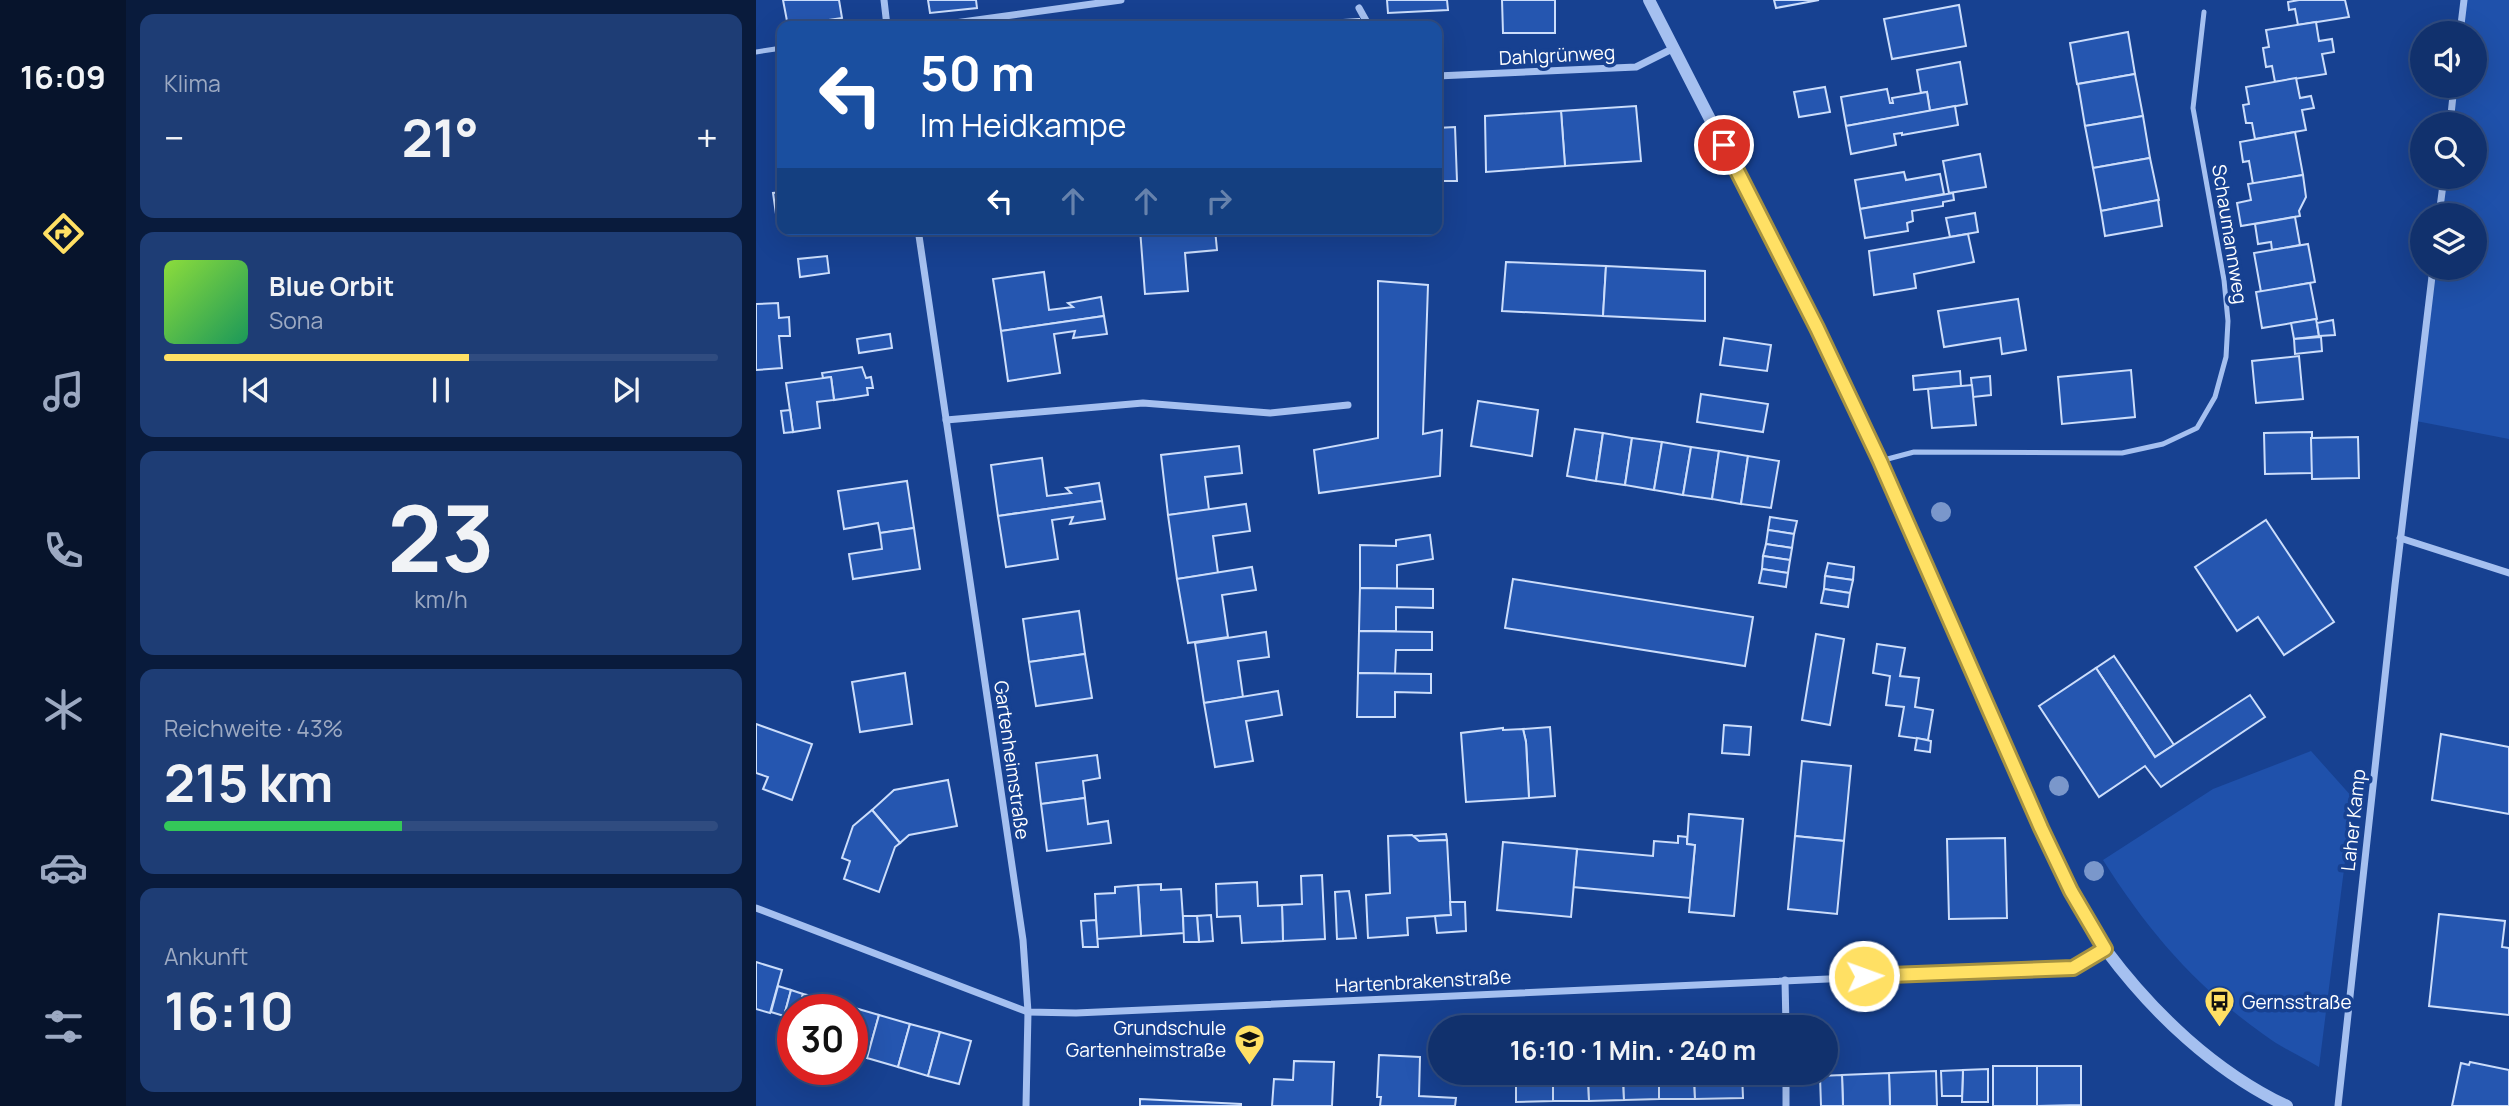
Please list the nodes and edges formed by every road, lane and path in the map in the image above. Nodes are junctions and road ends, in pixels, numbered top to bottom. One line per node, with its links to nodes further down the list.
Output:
1 (884, 0): 7 (street)
2 (1121, 0): 8 (street)
3 (1649, 0): 11 (street)
4 (2464, 0): 10 (street)
5 (1359, 8): 9 (street)
6 (2204, 12): 19 (lane, Schaumannweg)
7 (886, 21)
8 (969, 21)
9 (1366, 21)
10 (2461, 21)
11 (1674, 48): 14 (street, Dahlgrünweg); 19 (street)
12 (777, 49): 13 (lane)
13 (756, 52)
14 (1442, 76)
15 (919, 235): 18 (street, Gartenheimstraße)
16 (2432, 280): 20 (street, Laher Kamp)
17 (1349, 405): 18 (street)
18 (946, 420): 25 (street, Gartenheimstraße)
19 (1880, 461): 23 (street)
20 (2400, 538): 21 (street); 31 (street, Laher Kamp)
21 (2509, 573)
22 (756, 908): 25 (street, Hartenbrakenstraße)
23 (2105, 949): 24 (street, Hartenbrakenstraße); 30 (street)
24 (1785, 979): 25 (street, Hartenbrakenstraße); 26 (street)
25 (1028, 1012): 28 (street, Gartenheimstraße)
26 (1786, 1015)
27 (1786, 1085): 29 (street)
28 (1026, 1106)
29 (1786, 1106)
30 (2287, 1106)
31 (2338, 1106)

